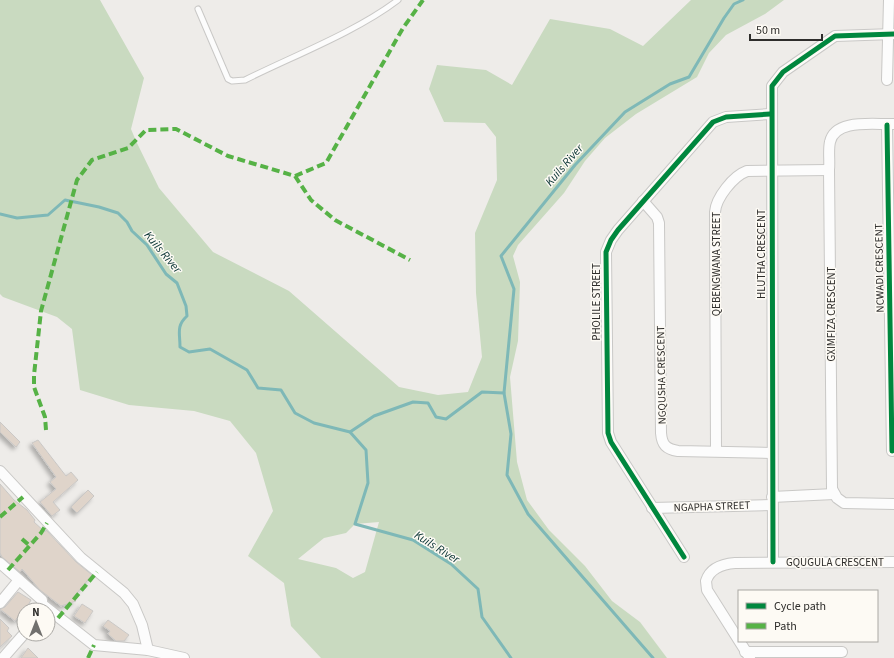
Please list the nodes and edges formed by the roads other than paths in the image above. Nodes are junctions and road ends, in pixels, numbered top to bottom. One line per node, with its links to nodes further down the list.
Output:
1 (398, 0): 3 (lane)
2 (888, 0): 4 (street)
3 (198, 9)
4 (891, 34): 5 (street); 6 (street, HLUTHA CRESCENT)
5 (887, 80)
6 (770, 114): 8 (street, HLUTHA CRESCENT); 11 (street, PHOLILE STREET)
7 (890, 124): 9 (street, GXIMFIZA CRESCENT); 10 (street, NCWADI CRESCENT)
8 (770, 170): 9 (street, QEBENGWANA STREET); 15 (street, QEBENGWANA STREET); 17 (street, HLUTHA CRESCENT)
9 (830, 170): 19 (street, GXIMFIZA CRESCENT)
10 (891, 182): 12 (street, NCWADI CRESCENT)
11 (643, 201): 15 (street, NGQUSHA CRESCENT); 22 (street, PHOLILE STREET)
12 (891, 269): 13 (street, NCWADI CRESCENT)
13 (892, 356): 14 (street, NCWADI CRESCENT)
14 (893, 411): 16 (street, NCWADI CRESCENT)
15 (716, 451): 17 (street, NGQUSHA CRESCENT)
16 (892, 451)
17 (772, 453): 20 (street, HLUTHA CRESCENT)
18 (0, 471): 36 (street)
19 (834, 494): 20 (street, NGAPHA STREET); 21 (street)
20 (772, 501): 22 (street, NGAPHA STREET); 24 (street, HLUTHA CRESCENT)
21 (894, 504)
22 (652, 508): 23 (street, PHOLILE STREET)
23 (684, 557)
24 (773, 562): 25 (street, GQUGULA CRESCENT); 31 (street, GQUGULA CRESCENT)
25 (894, 562)
26 (0, 563): 27 (street)
27 (20, 580): 28 (street); 29 (street)
28 (39, 602)
29 (0, 603)
30 (56, 616): 36 (street)
31 (738, 640)
32 (17, 642): 39 (street)
33 (739, 642): 37 (street, GQUGULA CRESCENT)
34 (842, 642): 38 (street)
35 (784, 646): 37 (street); 38 (street)
36 (155, 653): 40 (street)
37 (747, 655)
38 (842, 655)
39 (2, 658)
40 (184, 658)

